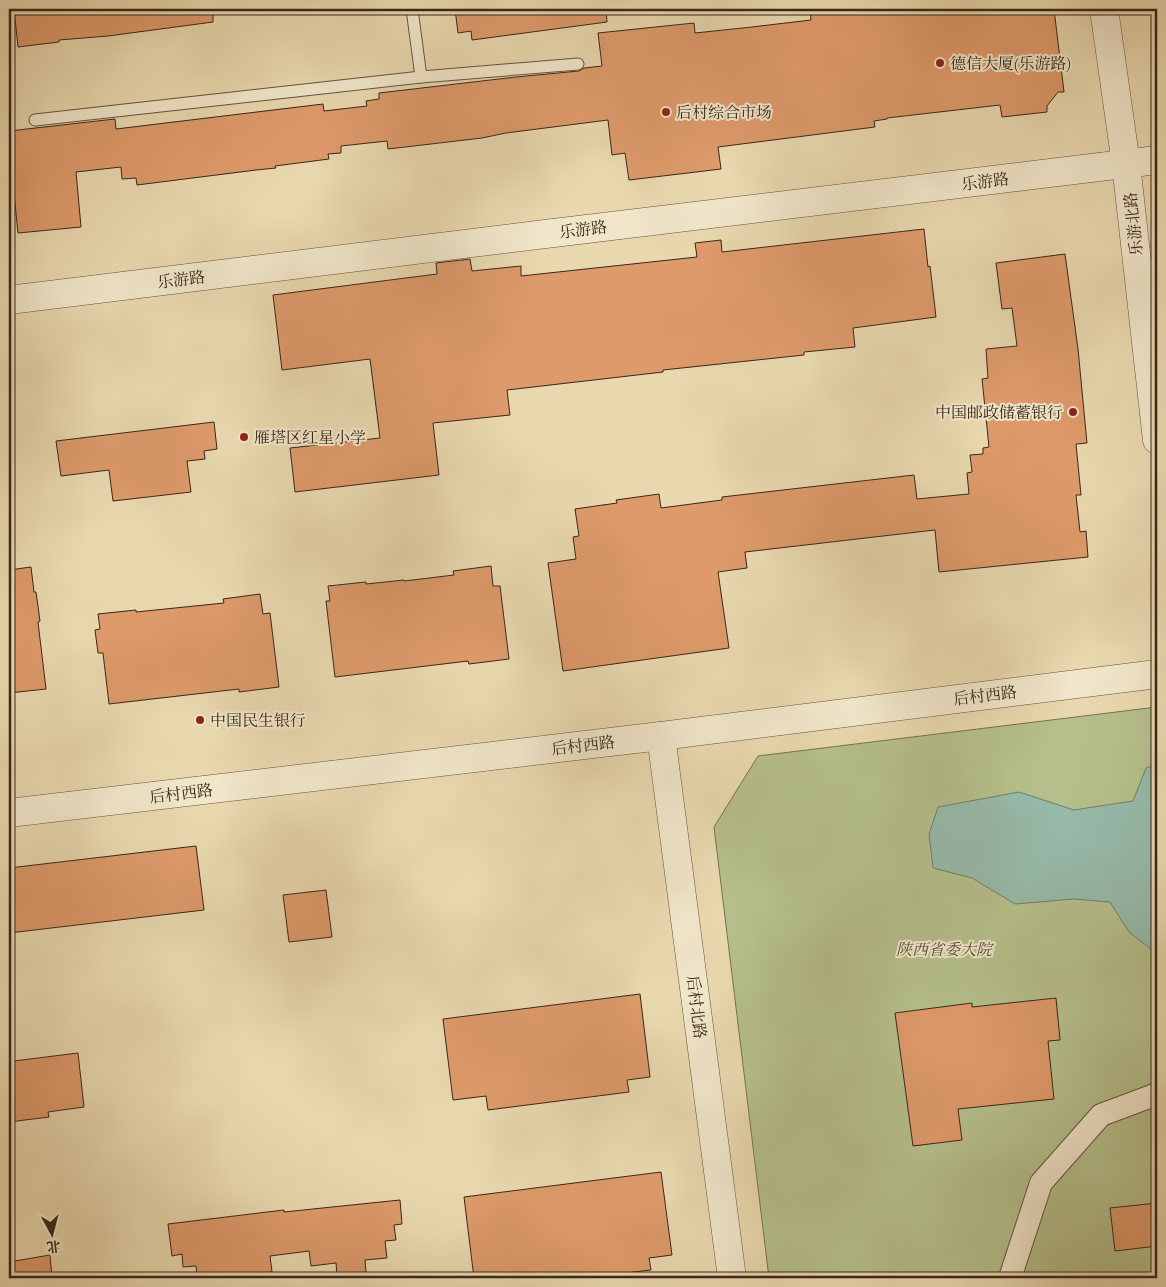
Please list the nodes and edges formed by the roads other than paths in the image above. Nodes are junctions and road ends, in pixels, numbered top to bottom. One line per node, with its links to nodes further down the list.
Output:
1 (412, 9): 4 (lane)
2 (1104, 9): 7 (street, 乐游北路)
3 (578, 64): 4 (lane)
4 (421, 77): 5 (lane)
5 (36, 120)
6 (1157, 160): 7 (street, 乐游路)
7 (1126, 164): 8 (street, 乐游路); 9 (street, 乐游北路)
8 (9, 300)
9 (1157, 440)
10 (1157, 674): 11 (street, 后村西路)
11 (661, 736): 12 (street, 后村西路); 14 (street, 后村北路)
12 (9, 813)
13 (1157, 1094): 15 (street)
14 (732, 1278)
15 (1010, 1278)

